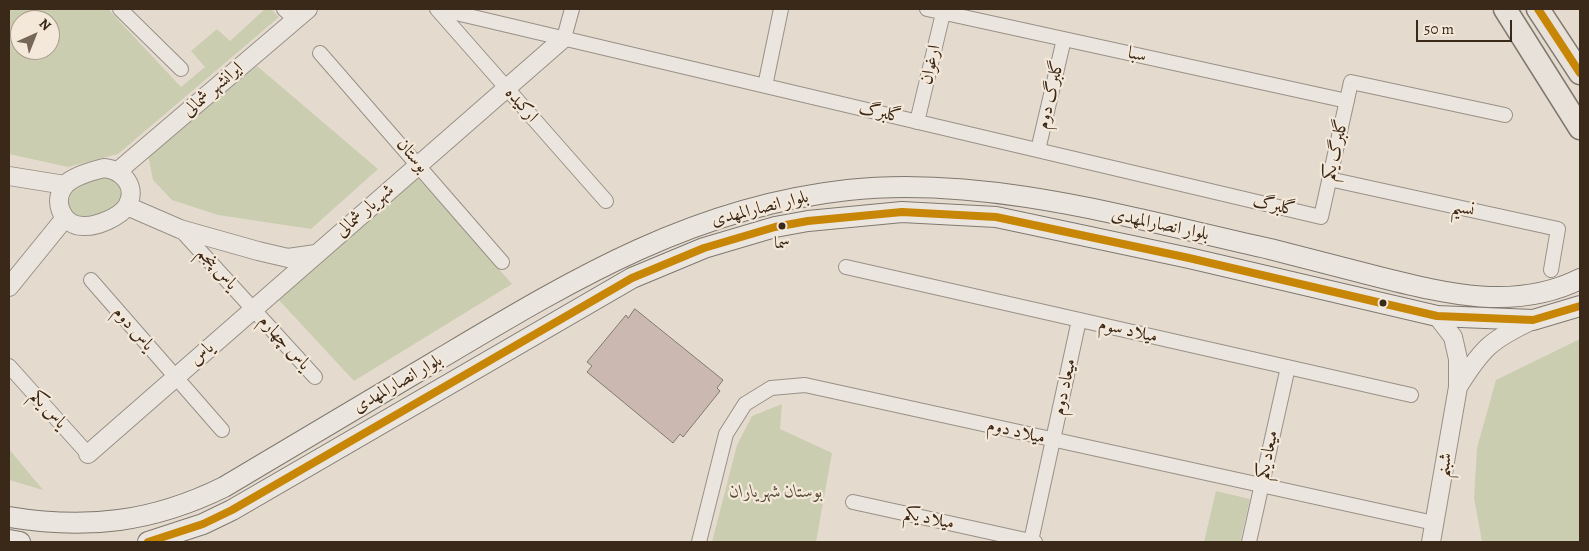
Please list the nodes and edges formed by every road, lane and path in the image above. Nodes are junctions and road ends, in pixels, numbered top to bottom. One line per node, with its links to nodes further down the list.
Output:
1 (120, 9): 13 (street)
2 (438, 9): 10 (street, گلبرگ); 16 (street, ارکیده)
3 (572, 9): 10 (street)
4 (781, 9): 15 (street)
5 (927, 9): 7 (street, سبا)
6 (1538, 9): 14 (main road)
7 (944, 10): 11 (street, سبا); 19 (street, ارغوان)
8 (1502, 10): 20 (main road)
9 (296, 12): 23 (street, ایرانشهر شمالی)
10 (564, 38): 15 (street, گلبرگ); 16 (street, شهریار شمالی)
11 (1064, 39): 17 (street, سبا); 21 (street, گلبرگ دوم)
12 (320, 53): 22 (street, بوستان)
13 (181, 69)
14 (1580, 73)
15 (765, 86): 19 (street, گلبرگ)
16 (507, 88): 22 (street, شهریار شمالی); 27 (street, ارکیده)
17 (1347, 101): 18 (street, گلبرگ یکم); 25 (street, گلبرگ یکم)
18 (1505, 115)
19 (917, 122): 21 (street, گلبرگ)
20 (1580, 128)
21 (1038, 150): 29 (street, گلبرگ)
22 (419, 164): 32 (street, شهریار شمالی); 33 (street, بوستان)
23 (118, 171): 26 (street); 28 (street)
24 (9, 176): 26 (street)
25 (1329, 179): 29 (street, گلبرگ یکم); 35 (street, نسیم)
26 (65, 185): 30 (street)
27 (606, 201)
28 (127, 206): 30 (street); 31 (street)
29 (1321, 217)
30 (65, 218): 38 (street)
31 (180, 229): 32 (street); 40 (street, یاس پنجم)
32 (316, 254): 40 (street, یاس)
33 (502, 262)
34 (846, 267): 42 (street, میلاد سوم)
35 (1551, 270)
36 (1578, 278): 55 (main road, بلوار انصارالمهدی)
37 (91, 280): 46 (street, یاس دوم)
38 (9, 287)
39 (1580, 306): 43 (main road, بلوار انصارالمهدی)
40 (253, 310): 46 (street, یاس); 47 (street, یاس چهارم)
41 (1437, 316): 43 (main road, بلوار انصارالمهدی); 48 (street); 59 (main road, بلوار انصارالمهدی)
42 (1079, 320): 45 (street, میلاد سوم); 51 (street, میعاد دوم)
43 (1533, 320): 48 (street)
44 (9, 366): 52 (street, یاس یکم)
45 (1288, 367): 49 (street, میلاد سوم); 53 (street, میعاد یکم)
46 (176, 377): 50 (street, یاس دوم); 52 (street, یاس)
47 (315, 377)
48 (1458, 387): 56 (street, شبنم)
49 (1411, 395)
50 (222, 430)
51 (1053, 440): 53 (street, میلاد دوم); 60 (street, میلاد دوم); 61 (street, میعاد دوم)
52 (88, 454)
53 (1262, 486): 56 (street, میلاد دوم); 62 (street, میعاد یکم)
54 (853, 502): 61 (street, میلاد یکم)
55 (9, 517)
56 (1434, 523): 63 (street, شبنم)
57 (9, 540): 58 (main road)
58 (20, 542)
59 (148, 542)
60 (699, 542)
61 (1033, 542)
62 (1249, 542)
63 (1431, 542)

